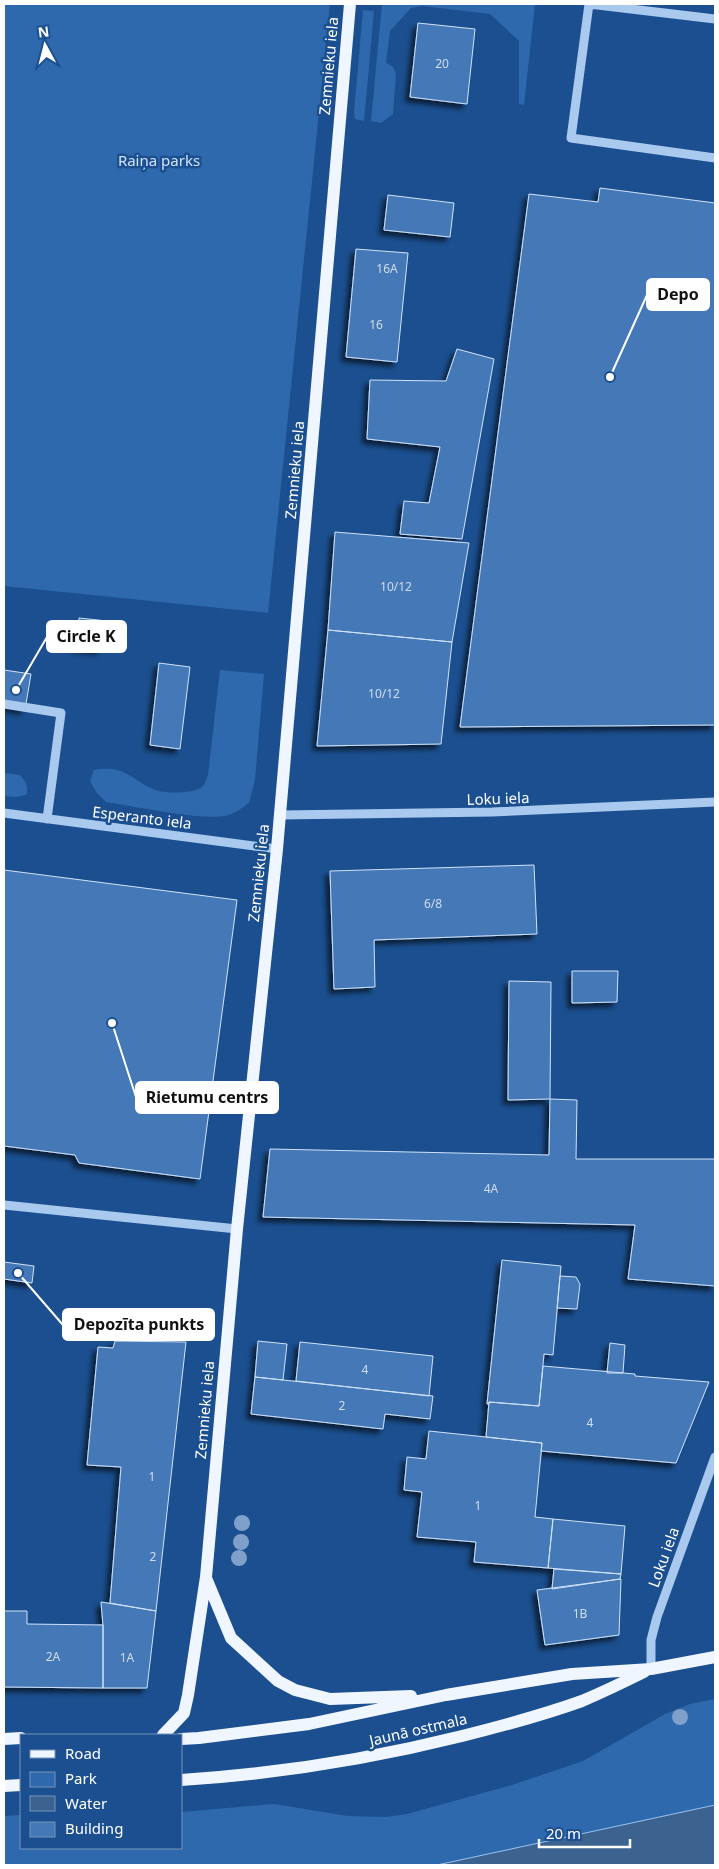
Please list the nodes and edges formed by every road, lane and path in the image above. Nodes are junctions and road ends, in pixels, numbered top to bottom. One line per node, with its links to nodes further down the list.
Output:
1 (350, 4): 8 (main road, Zemnieku iela)
2 (589, 4): 3 (street); 4 (street)
3 (715, 19)
4 (715, 158)
5 (4, 704): 9 (street)
6 (715, 802): 8 (street, Loku iela)
7 (4, 813): 9 (street, Esperanto iela)
8 (281, 814): 10 (main road, Zemnieku iela)
9 (46, 819): 10 (street, Esperanto iela)
10 (278, 849): 12 (main road, Zemnieku iela)
11 (4, 1205): 12 (street)
12 (237, 1229): 14 (main road, Zemnieku iela)
13 (715, 1457): 16 (street, Loku iela)
14 (206, 1577): 17 (main road); 18 (main road, Zemnieku iela)
15 (715, 1657): 16 (main road, Jaunā ostmala)
16 (651, 1668): 17 (main road, Jaunā ostmala); 22 (main road, Jaunā ostmala)
17 (446, 1695): 21 (main road, Jaunā ostmala)
18 (163, 1734)
19 (20, 1738): 20 (main road)
20 (4, 1739)
21 (182, 1739)
22 (182, 1780)
23 (20, 1785): 24 (main road)
24 (4, 1786)

